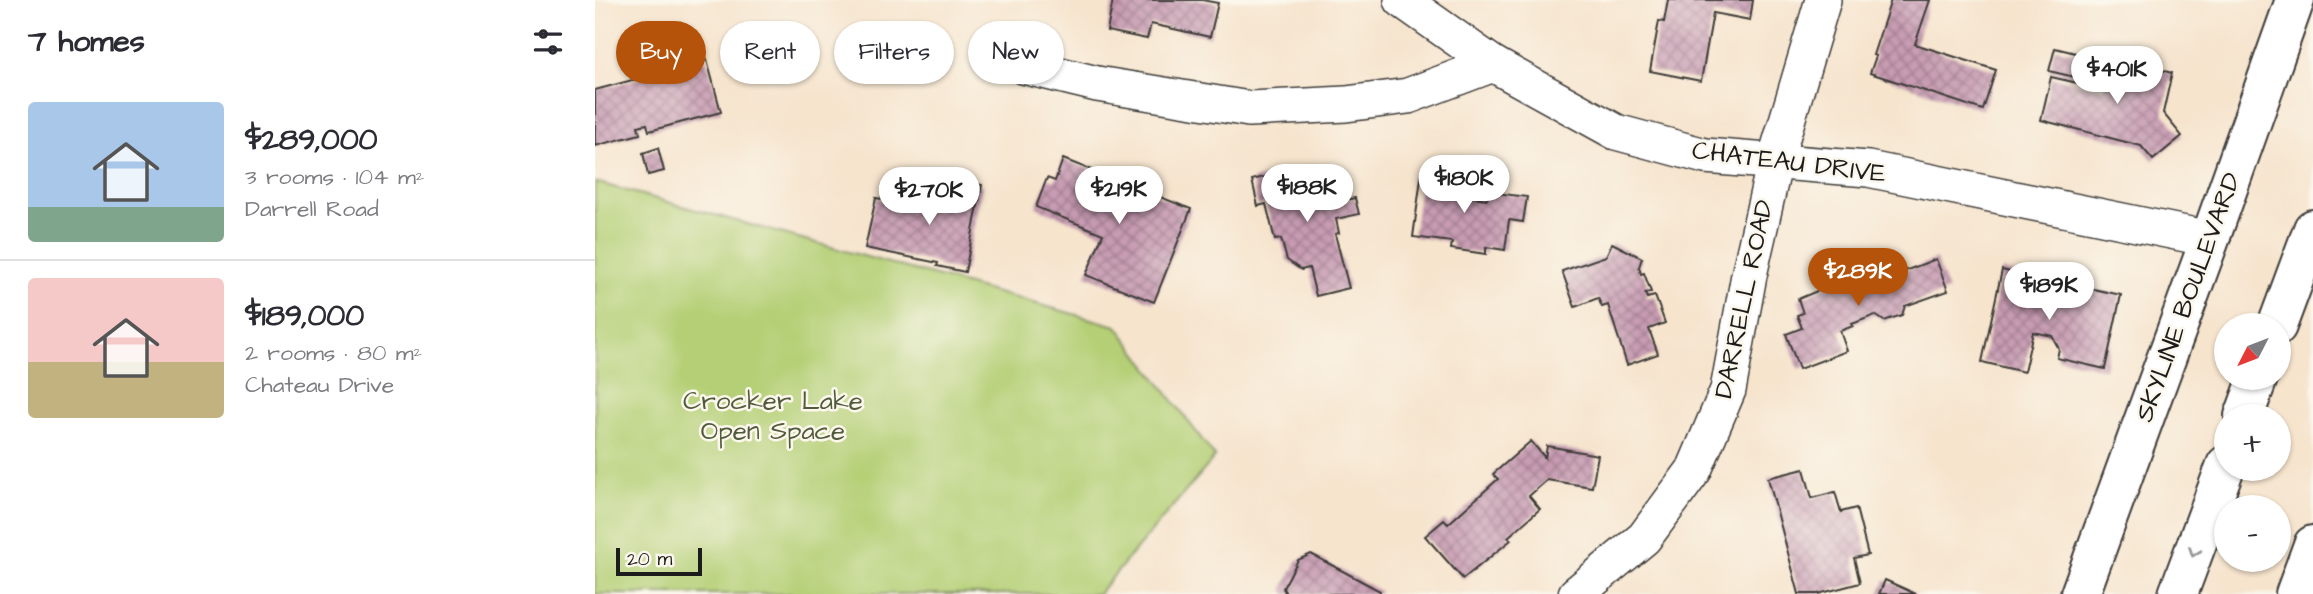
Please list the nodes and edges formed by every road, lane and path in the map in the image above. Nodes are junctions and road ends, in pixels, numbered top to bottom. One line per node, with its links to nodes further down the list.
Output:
1 (1402, 0): 4 (street, CHATEAU DRIVE)
2 (1823, 0): 6 (street, DARRELL ROAD)
3 (2295, 0): 8 (main road, SKYLINE BOULEVARD)
4 (1493, 64): 5 (street); 6 (street, CHATEAU DRIVE)
5 (1064, 76)
6 (1775, 160): 8 (street, CHATEAU DRIVE); 12 (street, DARRELL ROAD)
7 (2313, 229): 9 (main road)
8 (2210, 239): 13 (main road, SKYLINE BOULEVARD)
9 (2282, 313)
10 (2220, 481): 14 (main road, one-way to 14)
11 (2313, 545): 15 (main road)
12 (1576, 594)
13 (2080, 594)
14 (2178, 594)
15 (2295, 594)

